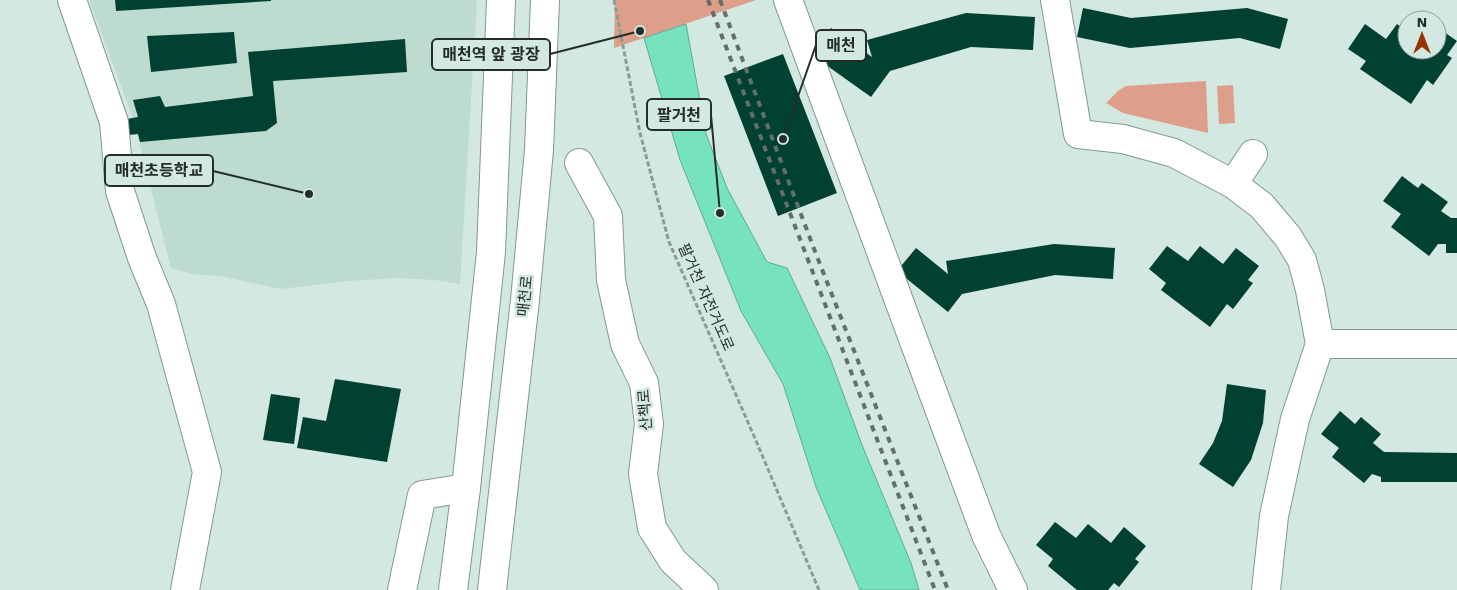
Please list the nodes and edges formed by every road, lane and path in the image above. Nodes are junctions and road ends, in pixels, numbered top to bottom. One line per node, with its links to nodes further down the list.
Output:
1 (72, 0): 13 (street)
2 (501, 0): 12 (street)
3 (544, 0): 16 (street, 매천로)
4 (614, 0): 18 (path, 팔거천 자전거도로)
5 (788, 0): 19 (street)
6 (1055, 0): 9 (street)
7 (1253, 154): 9 (street)
8 (579, 163): 17 (street, 산책로)
9 (1233, 184): 10 (street)
10 (1320, 344): 11 (street); 20 (street)
11 (1457, 344)
12 (466, 488): 14 (street); 15 (street)
13 (185, 590)
14 (402, 590)
15 (453, 590)
16 (492, 590)
17 (704, 590)
18 (819, 590)
19 (1013, 590)
20 (1266, 590)

